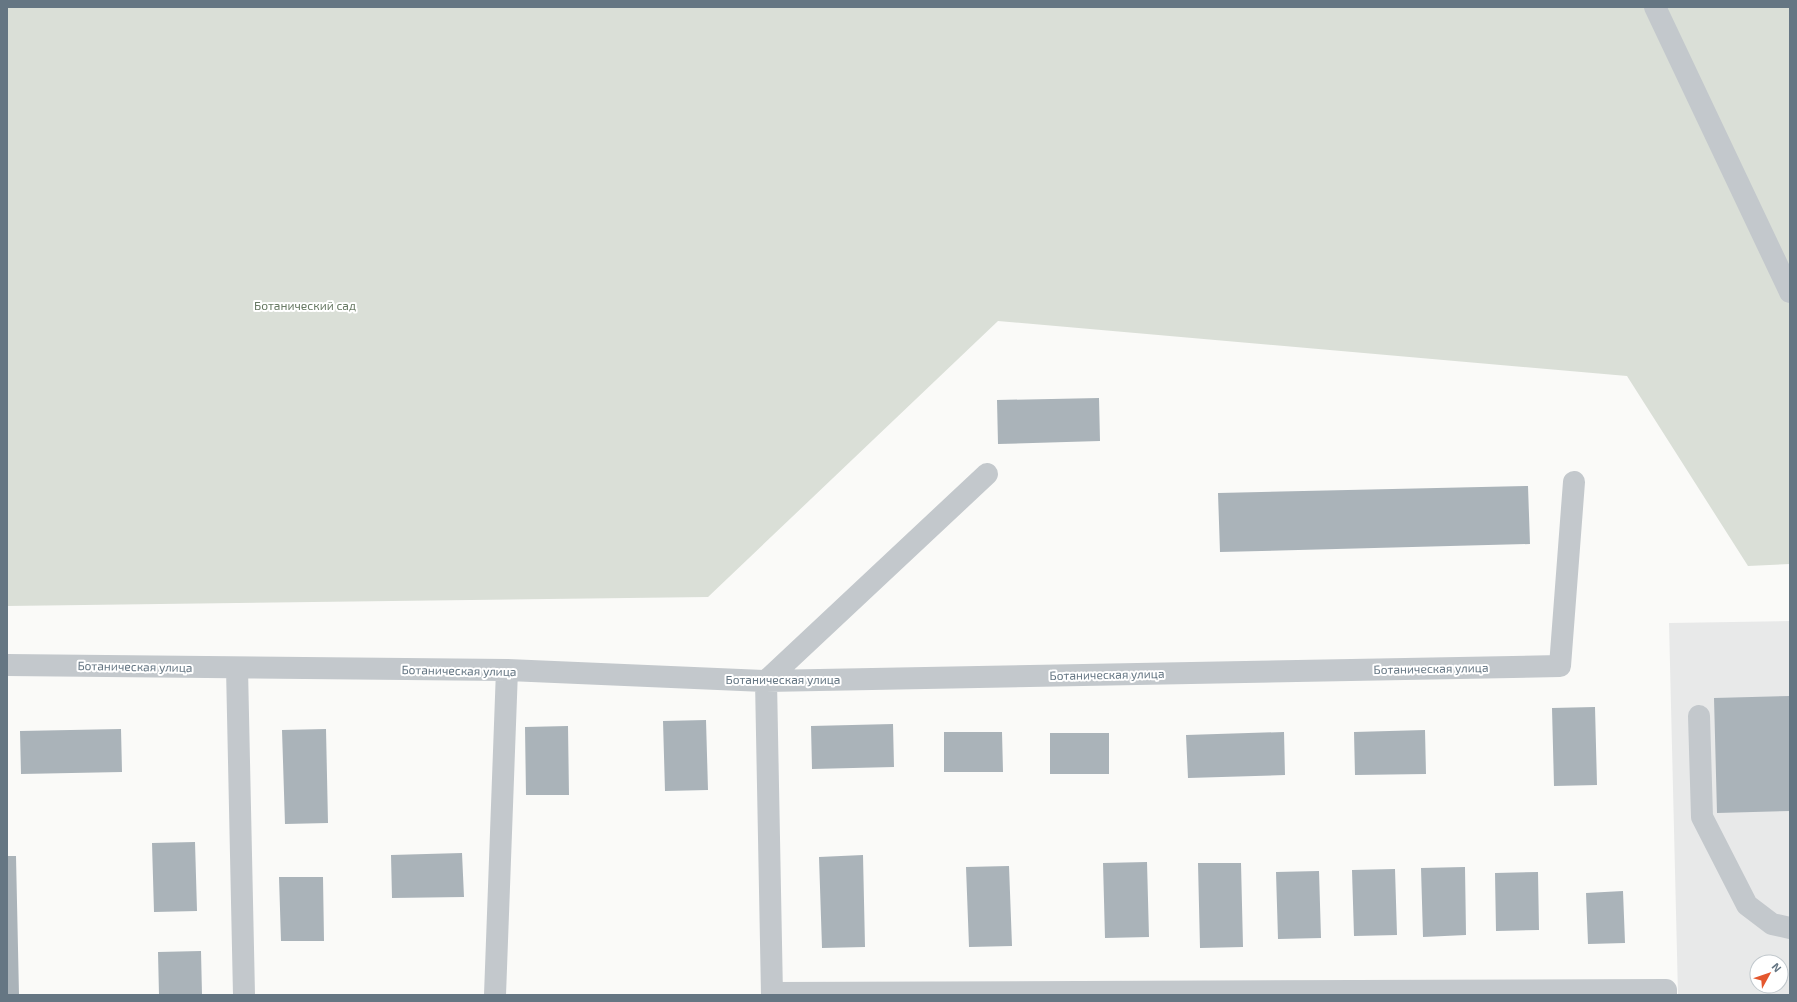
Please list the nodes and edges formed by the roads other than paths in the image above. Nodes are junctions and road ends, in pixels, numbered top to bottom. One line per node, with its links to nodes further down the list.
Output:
1 (1656, 7): 2 (street)
2 (1790, 292)
3 (987, 474): 8 (street)
4 (1574, 482): 8 (street, Ботаническая улица)
5 (7, 665): 6 (street, Ботаническая улица)
6 (237, 668): 7 (street, Ботаническая улица); 12 (street)
7 (507, 670): 8 (street, Ботаническая улица); 13 (street)
8 (766, 681): 11 (street)
9 (1699, 716): 10 (street)
10 (1790, 928)
11 (772, 994): 14 (street)
12 (244, 995)
13 (495, 995)
14 (1666, 995)

